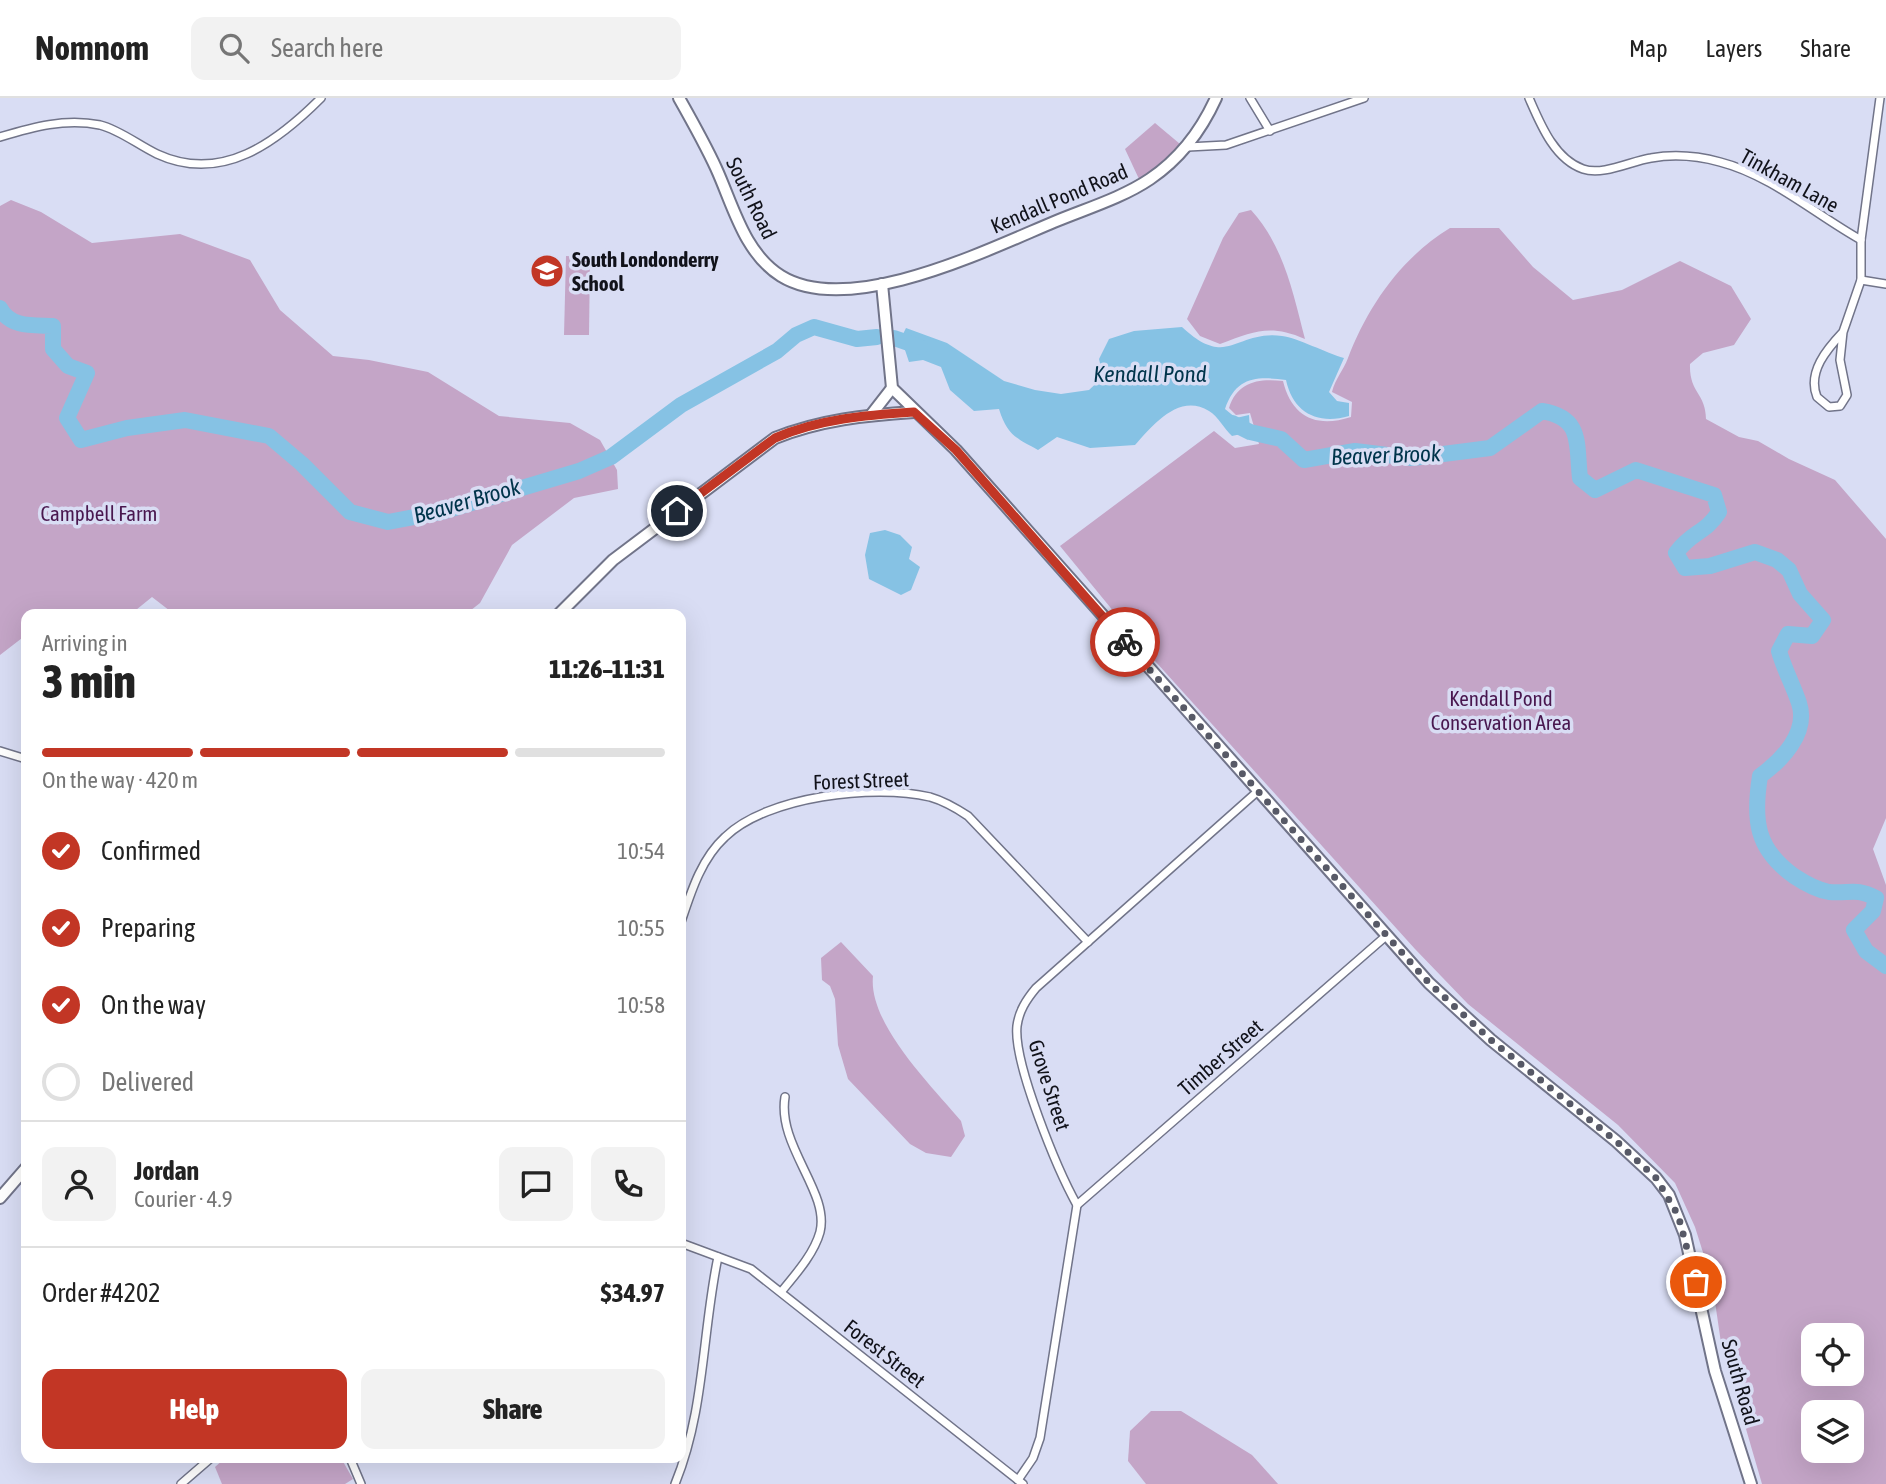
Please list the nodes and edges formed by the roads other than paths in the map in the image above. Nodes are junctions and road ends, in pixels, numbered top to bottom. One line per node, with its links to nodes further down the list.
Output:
1 (321, 98): 9 (street)
2 (679, 98): 13 (street, South Road)
3 (1216, 98): 10 (street, Kendall Pond Road)
4 (1250, 98): 8 (street)
5 (1364, 98): 8 (street)
6 (1529, 98): 11 (street, Tinkham Lane)
7 (1880, 98): 11 (street)
8 (1270, 131): 10 (street)
9 (0, 137)
10 (1188, 147): 13 (street, Kendall Pond Road)
11 (1861, 240): 12 (street)
12 (1861, 280): 14 (street); 15 (street)
13 (882, 284): 16 (street)
14 (1886, 284)
15 (1843, 332): 15 (street)
16 (892, 388): 17 (street, South Road); 18 (street)
17 (914, 412): 18 (street); 22 (street, South Road)
18 (872, 415): 19 (street)
19 (564, 609)
20 (0, 751): 21 (street)
21 (21, 757)
22 (1258, 791): 24 (street, South Road); 25 (street, Grove Street)
23 (686, 908): 25 (street, Forest Street)
24 (1386, 936): 29 (street, Timber Street); 41 (street, South Road)
25 (1088, 942): 29 (street, Grove Street)
26 (785, 1097): 32 (street)
27 (21, 1174): 28 (street)
28 (0, 1198)
29 (1077, 1205): 37 (street)
30 (686, 1245): 31 (street, Forest Street)
31 (718, 1257): 32 (street, Forest Street); 33 (street)
32 (781, 1292): 37 (street, Forest Street)
33 (686, 1453)
34 (205, 1463): 38 (street)
35 (352, 1463): 39 (street)
36 (682, 1463): 40 (street)
37 (1021, 1482)
38 (181, 1484)
39 (361, 1484)
40 (675, 1484)
41 (1751, 1484)

